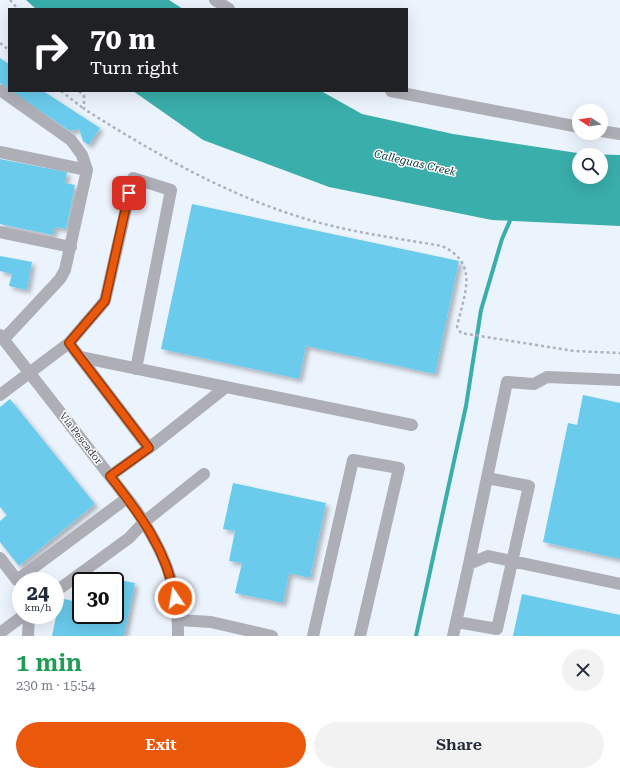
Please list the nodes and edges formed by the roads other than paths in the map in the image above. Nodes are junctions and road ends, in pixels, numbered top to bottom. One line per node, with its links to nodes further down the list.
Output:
1 (215, 0): 2 (street)
2 (227, 8)
3 (0, 90): 9 (street)
4 (396, 92): 5 (street)
5 (572, 126)
6 (608, 132): 7 (street)
7 (620, 134)
8 (0, 152): 9 (street)
9 (87, 170): 11 (street)
10 (0, 232): 11 (street)
11 (71, 247): 12 (street)
12 (2, 341): 16 (street, Via Pescador)
13 (69, 343): 14 (street); 15 (street); 16 (street)
14 (80, 357): 15 (street); 21 (street)
15 (136, 368): 18 (street)
16 (30, 372): 19 (street); 23 (street, Via Pescador)
17 (620, 380): 24 (street)
18 (226, 387): 20 (street); 21 (street)
19 (0, 395)
20 (412, 425)
21 (149, 448): 23 (street)
22 (204, 474): 26 (street)
23 (110, 476): 25 (street, Via Pescador)
24 (487, 478): 28 (street); 29 (street)
25 (127, 498): 26 (street, Via Pescador); 27 (street)
26 (144, 522): 31 (street); 32 (street, Via Pescador)
27 (0, 558)
28 (512, 561): 29 (street); 30 (street); 33 (street)
29 (469, 564): 33 (street)
30 (620, 584)
31 (64, 585)
32 (178, 620): 38 (street, Via Pescador); 39 (street)
33 (456, 622): 42 (street)
34 (12, 624): 36 (street)
35 (29, 624): 37 (street)
36 (0, 633)
37 (28, 636)
38 (178, 636)
39 (272, 636)
40 (313, 636): 41 (street)
41 (360, 636)
42 (453, 636)

